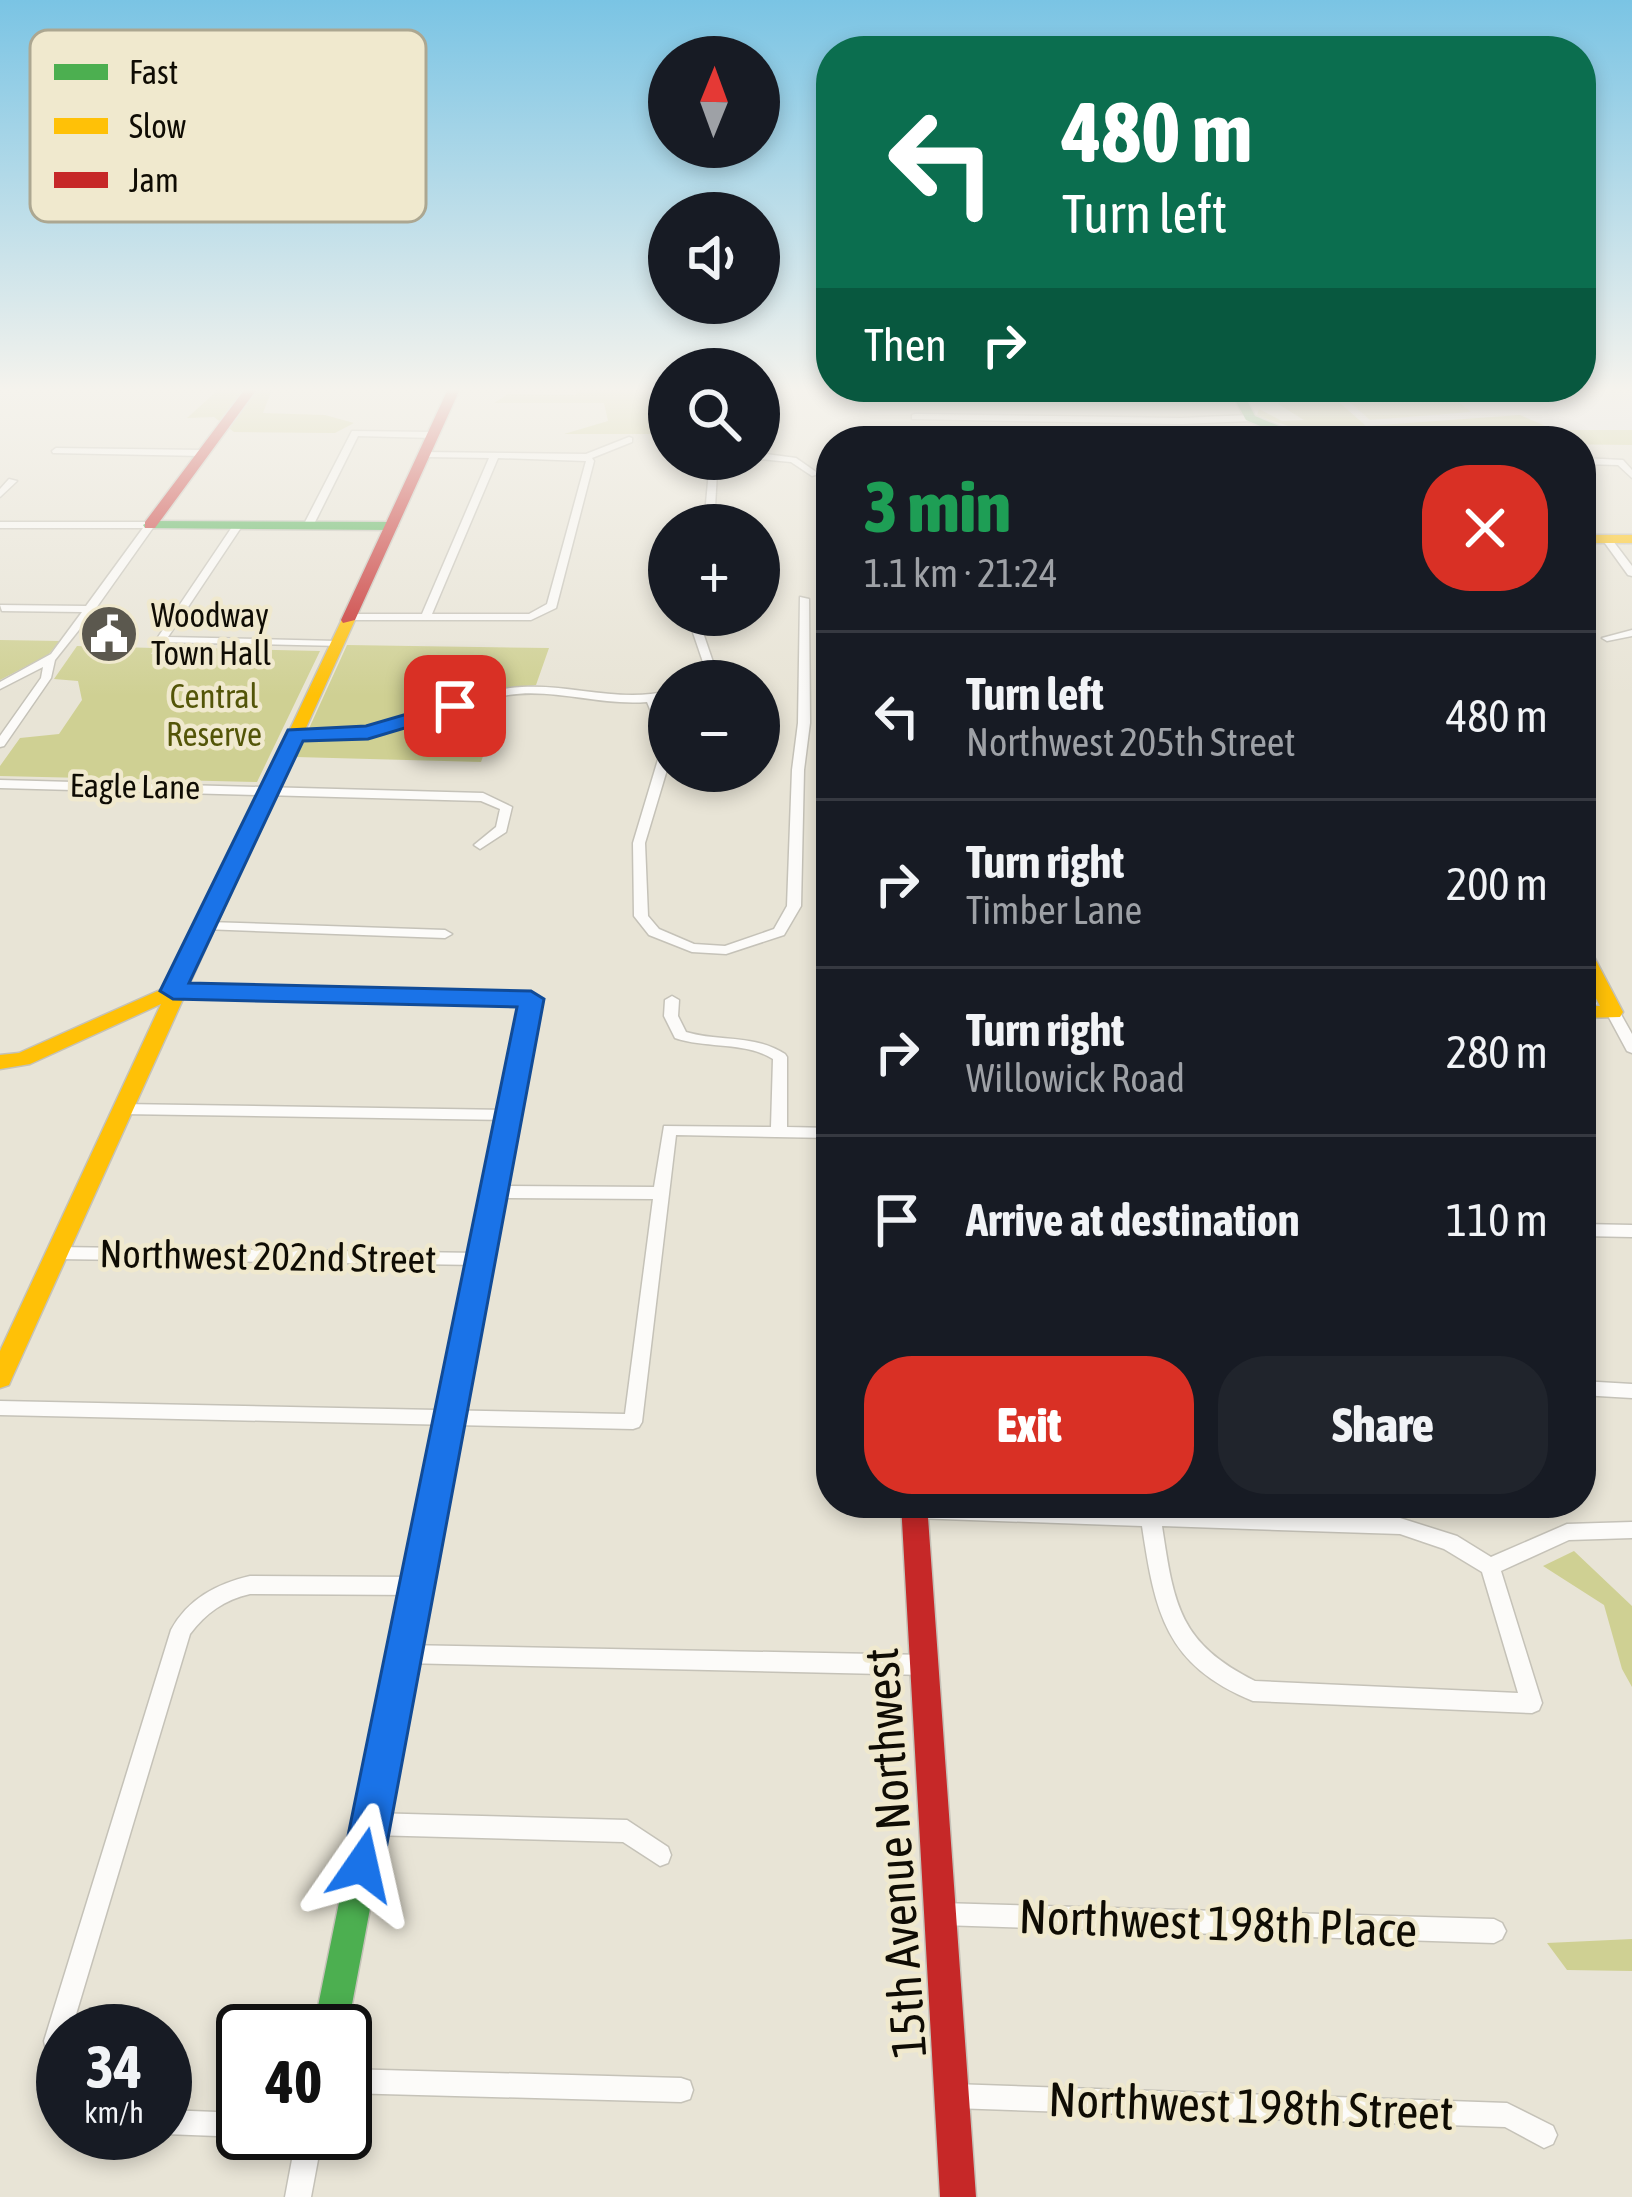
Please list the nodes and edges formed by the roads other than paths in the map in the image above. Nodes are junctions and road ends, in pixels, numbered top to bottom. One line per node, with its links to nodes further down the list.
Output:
1 (175, 492): 7 (street)
2 (326, 492): 9 (street)
3 (407, 492): 10 (street)
4 (479, 492): 19 (street)
5 (582, 492): 19 (street)
6 (0, 525): 7 (street)
7 (151, 525): 8 (street); 17 (street)
8 (237, 526): 9 (street); 22 (street)
9 (308, 526): 10 (street)
10 (391, 526): 18 (street)
11 (1596, 539): 12 (street)
12 (1607, 539): 13 (street); 14 (street)
13 (1632, 539)
14 (1632, 573)
15 (803, 599): 30 (street)
16 (2, 608): 17 (street)
17 (90, 609): 23 (street)
18 (350, 616): 19 (street); 22 (street)
19 (426, 617)
20 (1632, 633): 21 (street)
21 (1607, 638)
22 (338, 644): 26 (street)
23 (50, 659): 24 (street); 27 (street)
24 (0, 686)
25 (648, 700): 26 (street)
26 (296, 735): 29 (street)
27 (0, 745)
28 (0, 784): 29 (street, Eagle Lane)
29 (271, 789): 31 (street, Eagle Lane); 32 (street)
30 (654, 792)
31 (480, 845)
32 (208, 926): 33 (street); 35 (street)
33 (446, 934)
34 (1596, 980): 38 (street)
35 (173, 991): 40 (street); 41 (street); 42 (street)
36 (672, 1000): 43 (street)
37 (1596, 1012): 38 (street)
38 (1613, 1012): 39 (street)
39 (1632, 1048)
40 (8, 1064)
41 (121, 1109): 42 (street); 49 (street)
42 (508, 1115): 45 (street)
43 (779, 1132): 44 (street); 46 (street)
44 (816, 1133)
45 (494, 1192): 46 (street); 50 (street)
46 (661, 1193): 55 (street)
47 (1596, 1230): 48 (street)
48 (1632, 1231)
49 (56, 1252): 50 (street, Northwest 202nd Street); 51 (street)
50 (480, 1259): 55 (street)
51 (0, 1378)
52 (1596, 1389): 53 (street)
53 (1632, 1391)
54 (0, 1408): 55 (street)
55 (450, 1418): 61 (street)
56 (916, 1518): 63 (street, 15th Avenue Northwest)
57 (1133, 1518): 58 (street)
58 (1151, 1519): 60 (street); 60 (street)
59 (1632, 1530): 60 (street)
60 (1490, 1567)
61 (417, 1586): 62 (street); 68 (street)
62 (404, 1654): 63 (street); 64 (street)
63 (926, 1665): 66 (street, 15th Avenue Northwest)
64 (370, 1824): 65 (street); 69 (street)
65 (660, 1855)
66 (941, 1914): 67 (street, Northwest 198th Place); 72 (street, 15th Avenue Northwest)
67 (1494, 1931)
68 (67, 2004)
69 (335, 2004)
70 (372, 2082): 71 (street)
71 (681, 2090)
72 (952, 2096): 73 (street, Northwest 198th Street); 76 (street, 15th Avenue Northwest)
73 (1544, 2135)
74 (305, 2160): 75 (street)
75 (298, 2197)
76 (958, 2197)

